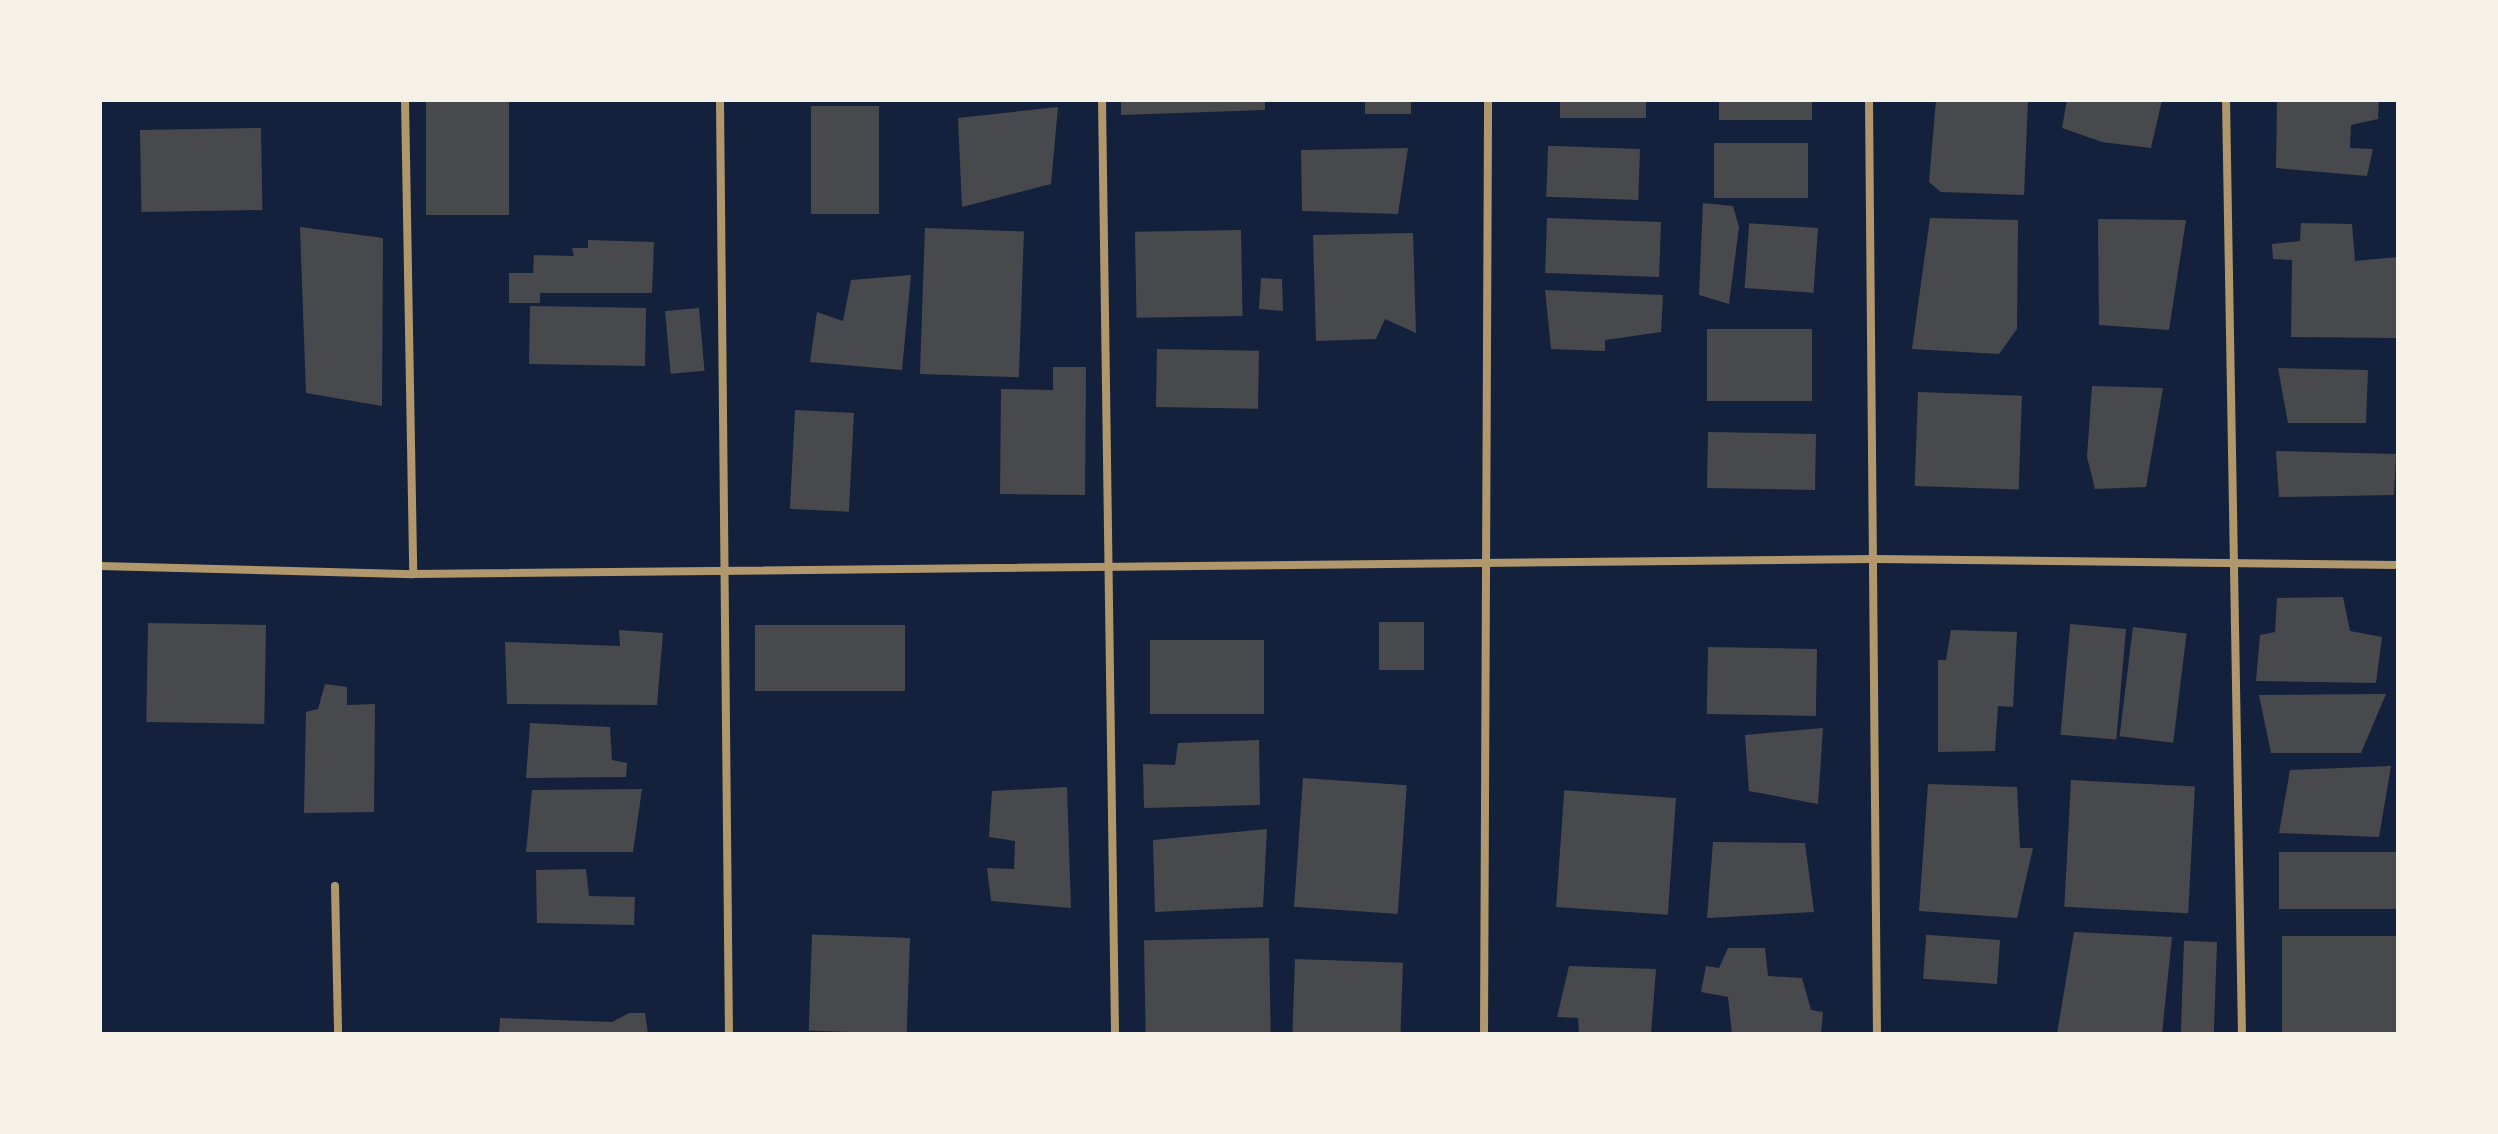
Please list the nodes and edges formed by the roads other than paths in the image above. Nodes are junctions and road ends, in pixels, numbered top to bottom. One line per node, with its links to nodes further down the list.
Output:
1 (405, 100): 14 (street)
2 (720, 100): 13 (street)
3 (1102, 100): 11 (street)
4 (1488, 100): 12 (street)
5 (1869, 100): 7 (street)
6 (2226, 100): 8 (street)
7 (1874, 559): 8 (street); 12 (street); 20 (street)
8 (2235, 560): 9 (street); 21 (street)
9 (2398, 565)
10 (100, 566): 14 (street)
11 (1105, 567): 12 (street); 13 (street); 18 (street)
12 (1489, 567): 19 (street)
13 (724, 569): 14 (street); 17 (street)
14 (413, 574)
15 (335, 886): 16 (street)
16 (338, 1034)
17 (729, 1034)
18 (1115, 1034)
19 (1484, 1034)
20 (1877, 1034)
21 (2242, 1034)

